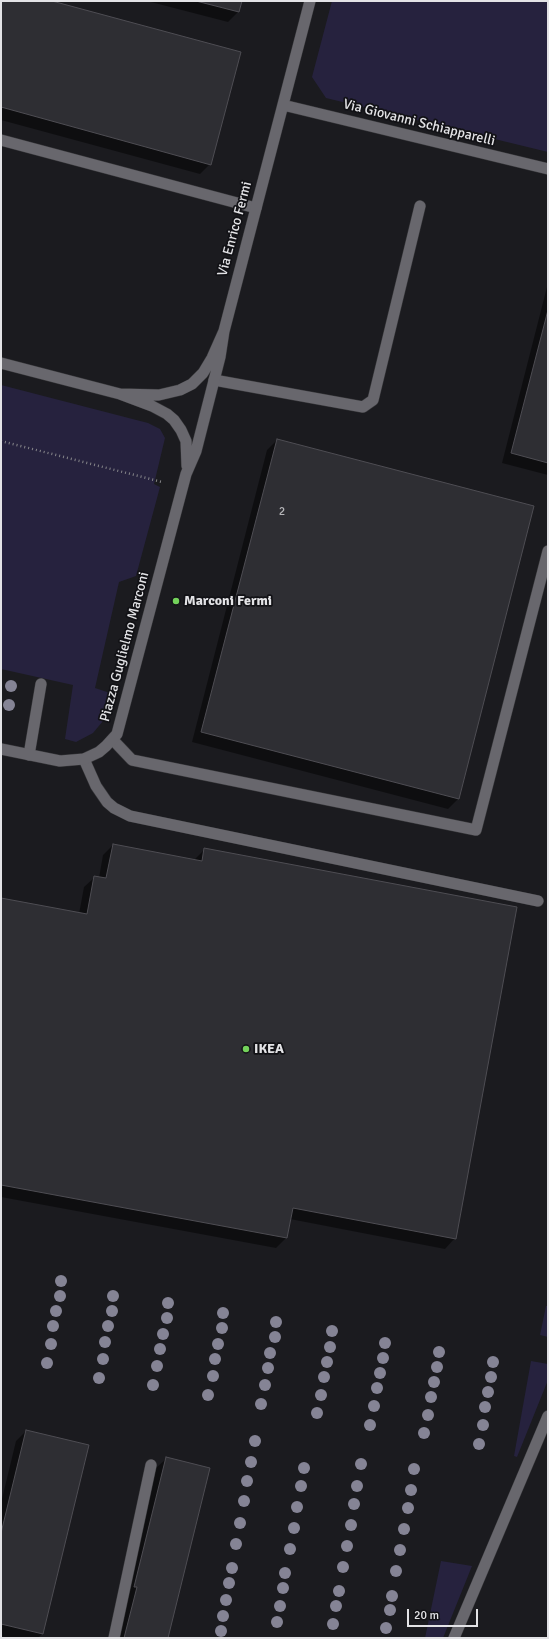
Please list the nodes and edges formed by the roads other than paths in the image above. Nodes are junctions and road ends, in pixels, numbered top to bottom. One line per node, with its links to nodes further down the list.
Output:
1 (310, 1): 2 (street, Via Enrico Fermi)
2 (283, 105): 4 (street, Via Giovanni Schiapparelli); 6 (street, Via Enrico Fermi)
3 (1, 140): 6 (street)
4 (548, 169)
5 (420, 206): 9 (street)
6 (256, 208): 7 (street, Via Enrico Fermi)
7 (224, 331): 9 (street, Piazza Guglielmo Marconi); 10 (street, Via Enrico Fermi)
8 (1, 363): 10 (street, Piazza Guglielmo Marconi)
9 (214, 380): 11 (street, Piazza Guglielmo Marconi)
10 (120, 394): 11 (street, Piazza Guglielmo Marconi)
11 (188, 468): 14 (street, Piazza Guglielmo Marconi)
12 (548, 551): 14 (street)
13 (41, 684): 16 (street)
14 (113, 740): 17 (street, Piazza Guglielmo Marconi)
15 (1, 749): 16 (street, Piazza Guglielmo Marconi)
16 (29, 755): 17 (street, Piazza Guglielmo Marconi)
17 (84, 759): 18 (street)
18 (538, 901)
19 (548, 1416): 22 (street)
20 (151, 1465): 21 (street)
21 (114, 1638)
22 (454, 1638)

